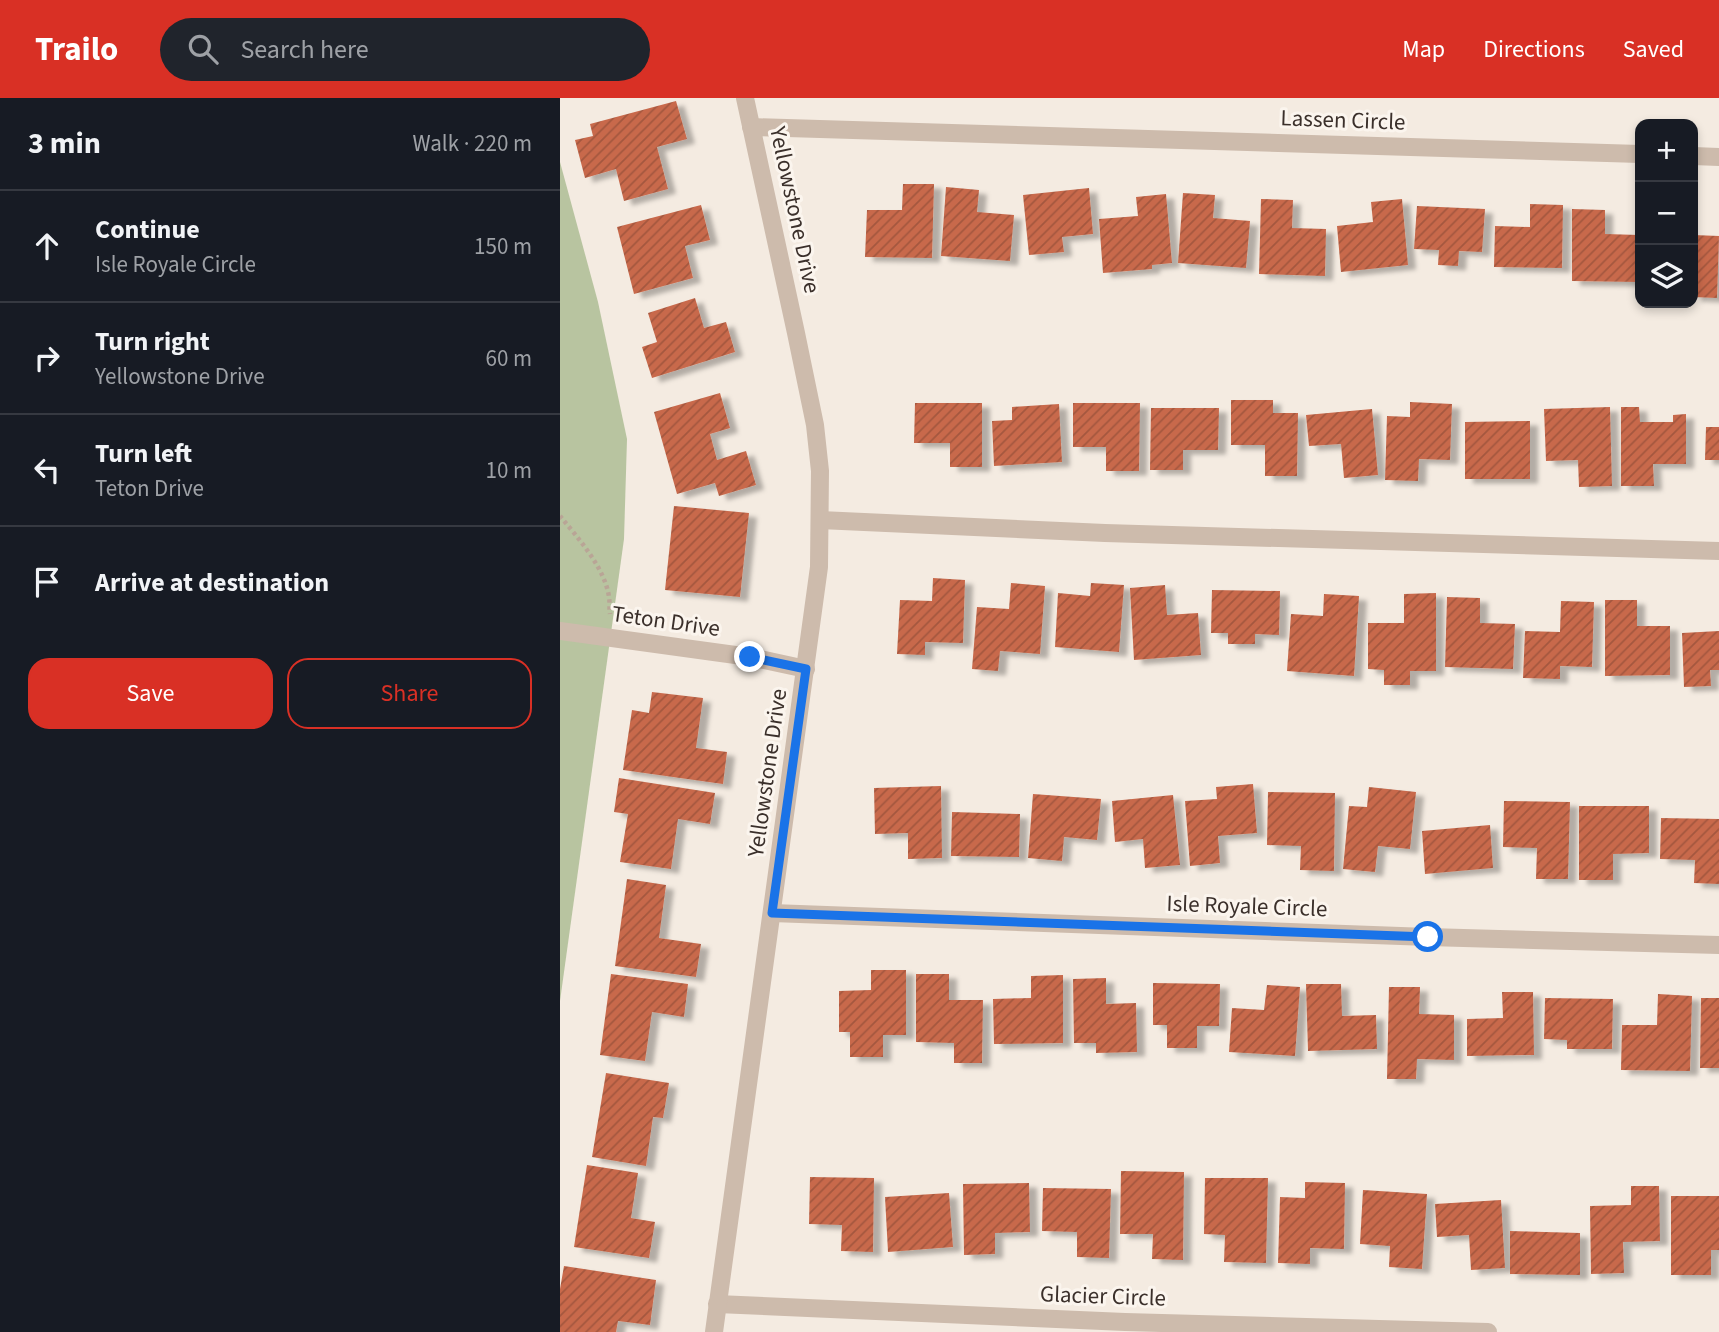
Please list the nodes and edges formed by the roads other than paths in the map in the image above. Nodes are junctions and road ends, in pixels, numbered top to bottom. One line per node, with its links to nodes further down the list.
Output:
1 (745, 98): 2 (street, Yellowstone Drive)
2 (751, 127): 3 (street, Lassen Circle); 6 (street, Yellowstone Drive)
3 (1635, 154)
4 (1698, 156): 5 (street)
5 (1719, 157)
6 (820, 520): 7 (street); 9 (street, Yellowstone Drive)
7 (1719, 551)
8 (560, 631): 9 (street, Teton Drive)
9 (806, 669): 10 (street, Yellowstone Drive)
10 (772, 913): 11 (street, Isle Royale Circle); 12 (street, Yellowstone Drive)
11 (1719, 945)
12 (717, 1304): 13 (street, Yellowstone Drive); 14 (street, Glacier Circle)
13 (714, 1332)
14 (1488, 1332)

